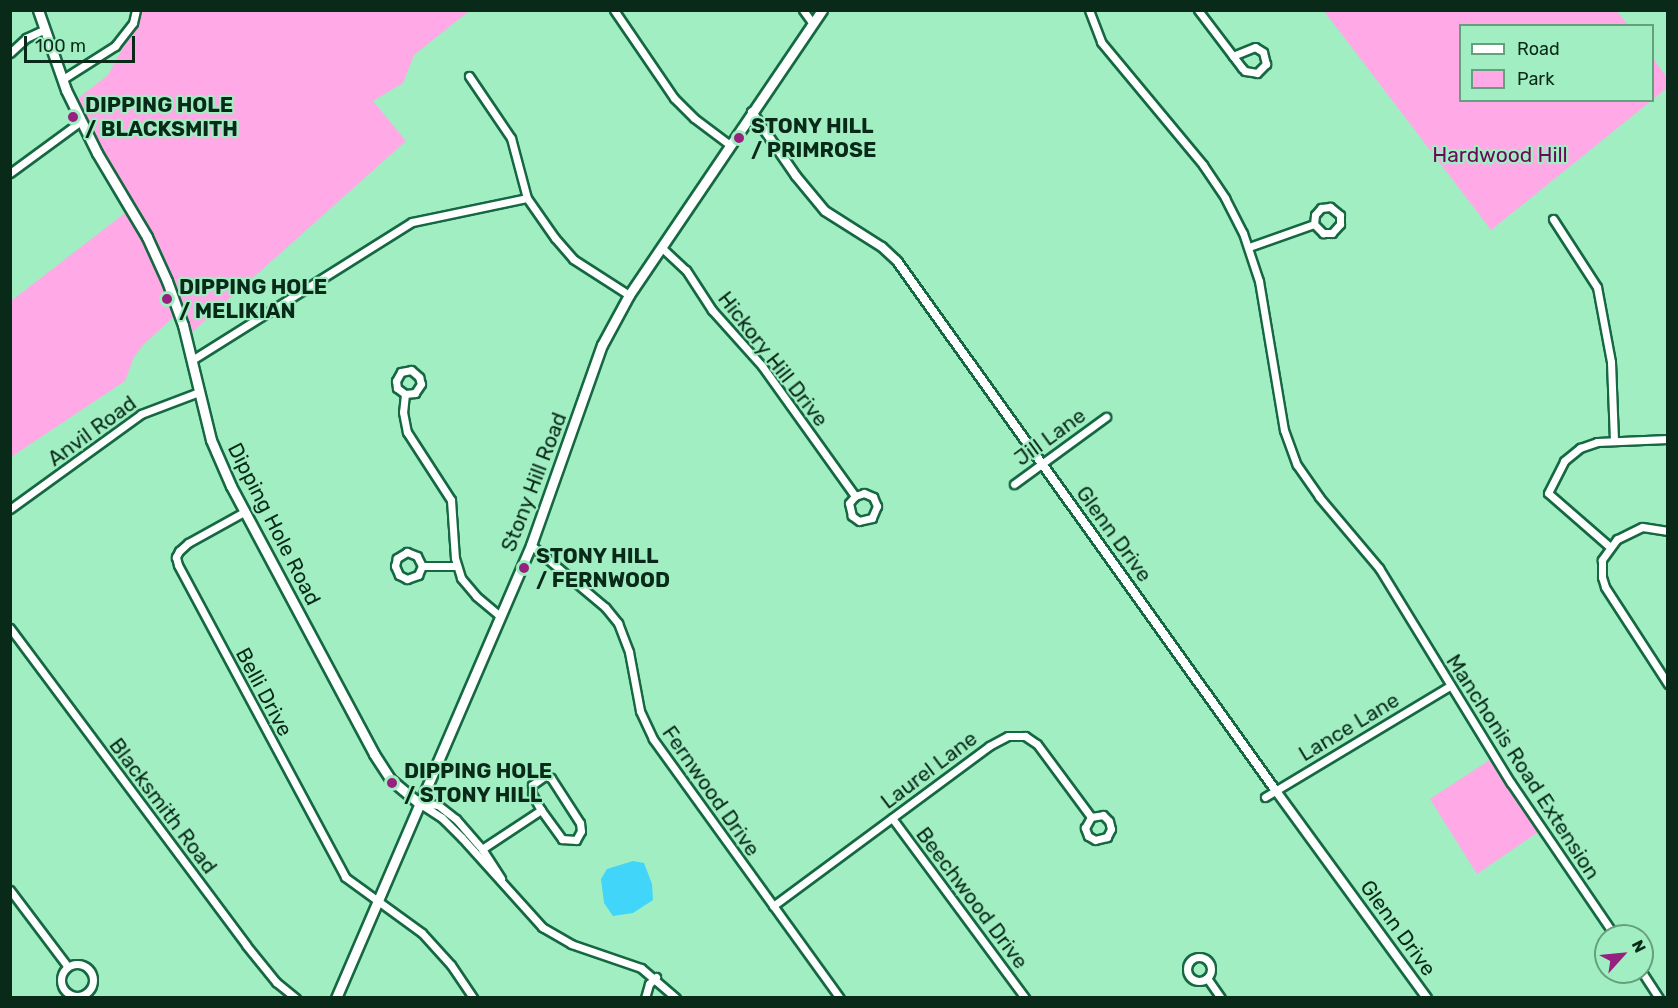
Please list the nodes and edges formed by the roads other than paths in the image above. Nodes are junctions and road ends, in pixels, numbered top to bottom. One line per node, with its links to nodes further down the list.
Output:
1 (38, 10): 9 (main road, Dipping Hole Road)
2 (136, 10): 13 (street)
3 (614, 10): 16 (street)
4 (803, 10): 8 (street)
5 (822, 10): 8 (main road, Stony Hill Road)
6 (1089, 10): 22 (street, Manchonis Road Extension)
7 (1198, 10): 11 (street)
8 (813, 24): 14 (main road, Stony Hill Road)
9 (45, 29): 10 (street); 13 (main road, Dipping Hole Road)
10 (10, 53)
11 (1233, 56): 11 (street)
12 (469, 76): 18 (street)
13 (63, 79): 15 (main road, Dipping Hole Road)
14 (752, 112): 16 (main road, Stony Hill Road); 30 (street, Glenn Drive)
15 (81, 122): 17 (street); 24 (main road, Dipping Hole Road)
16 (730, 145): 21 (main road, Stony Hill Road)
17 (10, 172)
18 (527, 198): 23 (street); 24 (street)
19 (1553, 219): 29 (street)
20 (1314, 224): 22 (street)
21 (661, 247): 23 (main road, Stony Hill Road); 32 (street, Hickory Hill Drive)
22 (1249, 247): 43 (street, Manchonis Road Extension)
23 (629, 295): 36 (main road, Stony Hill Road)
24 (192, 360): 25 (main road, Dipping Hole Road)
25 (199, 392): 33 (street, Anvil Road); 34 (main road, Dipping Hole Road)
26 (405, 394): 39 (street)
27 (1106, 417): 30 (street, Jill Lane)
28 (1668, 439): 29 (street)
29 (1614, 440): 37 (street)
30 (1041, 463): 31 (street, Jill Lane); 44 (street, Glenn Drive)
31 (1014, 484)
32 (855, 495): 32 (street, Hickory Hill Drive)
33 (10, 509)
34 (244, 512): 46 (main road, Dipping Hole Road); 53 (street, Belli Drive)
35 (1668, 531): 37 (street)
36 (531, 545): 40 (main road, Stony Hill Road); 54 (street, Fernwood Drive)
37 (1610, 547): 42 (street)
38 (422, 566): 39 (street)
39 (456, 566): 40 (street)
40 (500, 616): 46 (main road, Stony Hill Road)
41 (10, 628): 60 (street, Blacksmith Road)
42 (1668, 684)
43 (1450, 686): 44 (street, Lance Lane); 55 (street, Manchonis Road Extension)
44 (1276, 790): 45 (street, Lance Lane); 68 (street, Glenn Drive)
45 (1265, 797)
46 (419, 803): 50 (street); 51 (street); 53 (main road, Stony Hill Road)
47 (541, 810): 47 (street); 50 (street)
48 (1091, 817): 49 (street, Laurel Lane)
49 (892, 818): 54 (street, Laurel Lane); 66 (street, Beechwood Drive)
50 (482, 849): 51 (street)
51 (507, 888): 57 (street)
52 (10, 890): 56 (street)
53 (378, 903): 61 (main road, Stony Hill Road); 62 (street)
54 (773, 906): 65 (street, Fernwood Drive)
55 (1608, 924)
56 (68, 967): 56 (street)
57 (656, 978): 63 (street); 64 (street)
58 (1207, 978): 67 (street)
59 (1650, 984): 69 (street)
60 (296, 998)
61 (336, 998)
62 (473, 998)
63 (645, 998)
64 (676, 998)
65 (840, 998)
66 (1025, 998)
67 (1221, 998)
68 (1427, 998)
69 (1659, 998)

